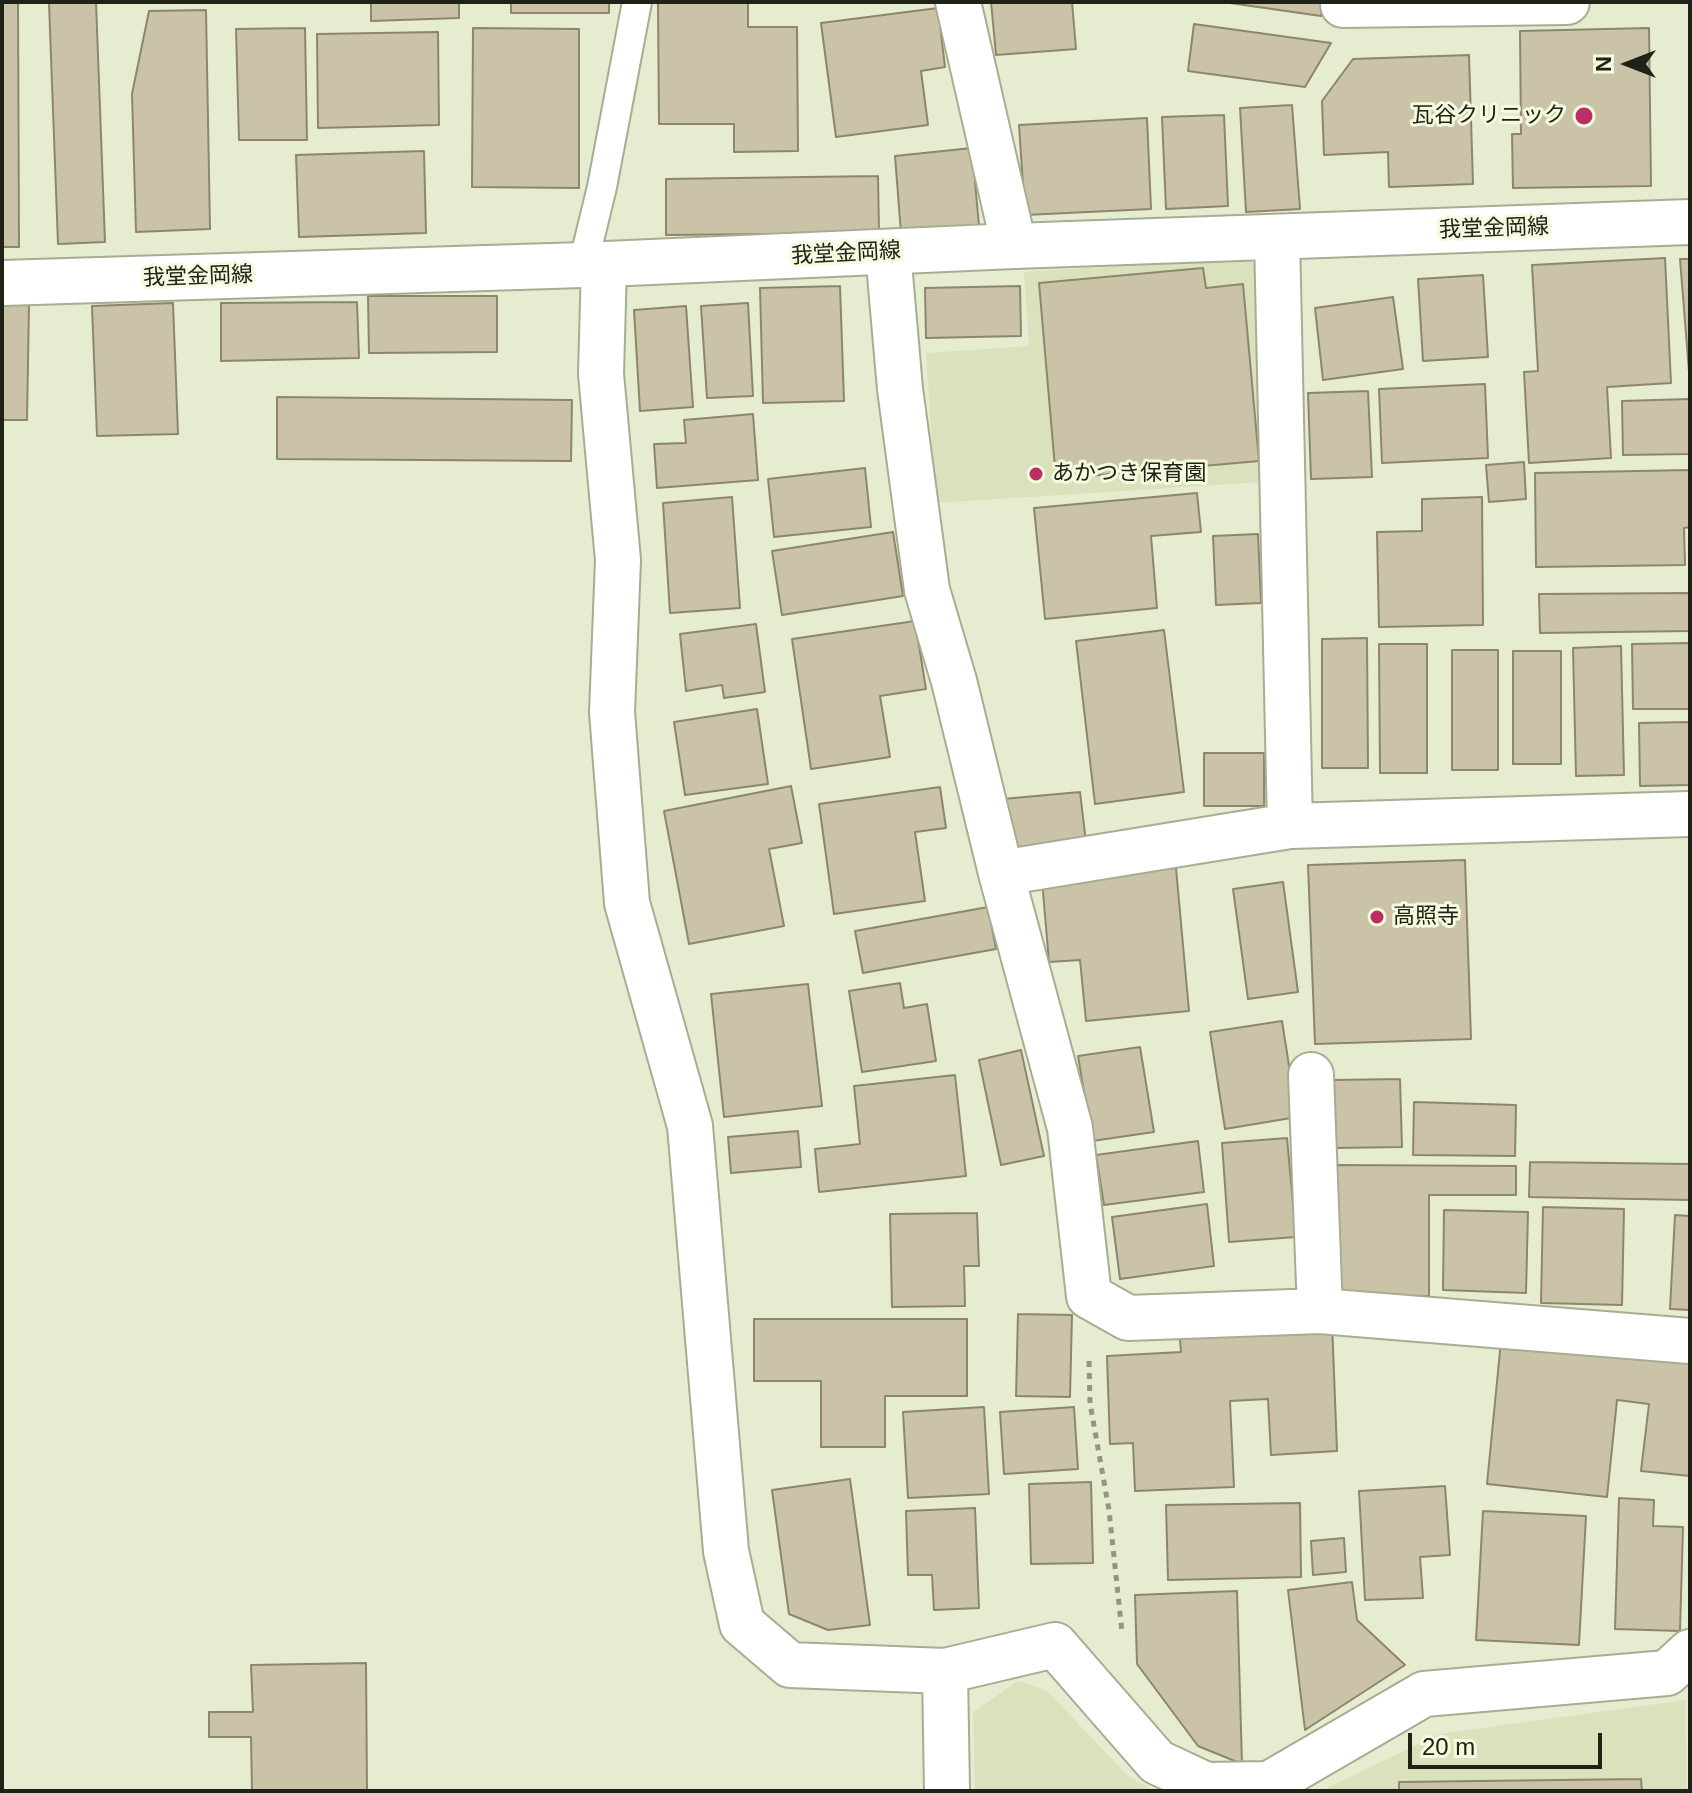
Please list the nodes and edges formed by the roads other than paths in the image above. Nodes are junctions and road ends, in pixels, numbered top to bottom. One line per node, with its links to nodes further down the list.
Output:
1 (637, 2): 9 (lane)
2 (958, 2): 7 (street)
3 (1343, 2): 4 (street)
4 (1567, 2)
5 (1690, 222): 6 (street, 我堂金岡線)
6 (1277, 237): 7 (street, 我堂金岡線); 12 (street)
7 (1014, 246): 8 (street, 我堂金岡線)
8 (888, 252): 9 (street, 我堂金岡線); 13 (street)
9 (594, 265): 10 (street, 我堂金岡線); 18 (street)
10 (2, 283)
11 (1690, 814): 12 (street)
12 (1290, 826): 13 (street)
13 (1001, 873): 15 (street)
14 (1311, 1075): 15 (street)
15 (1320, 1311): 16 (street)
16 (1690, 1341)
17 (1690, 1652): 18 (street)
18 (945, 1671): 19 (street)
19 (947, 1791)

